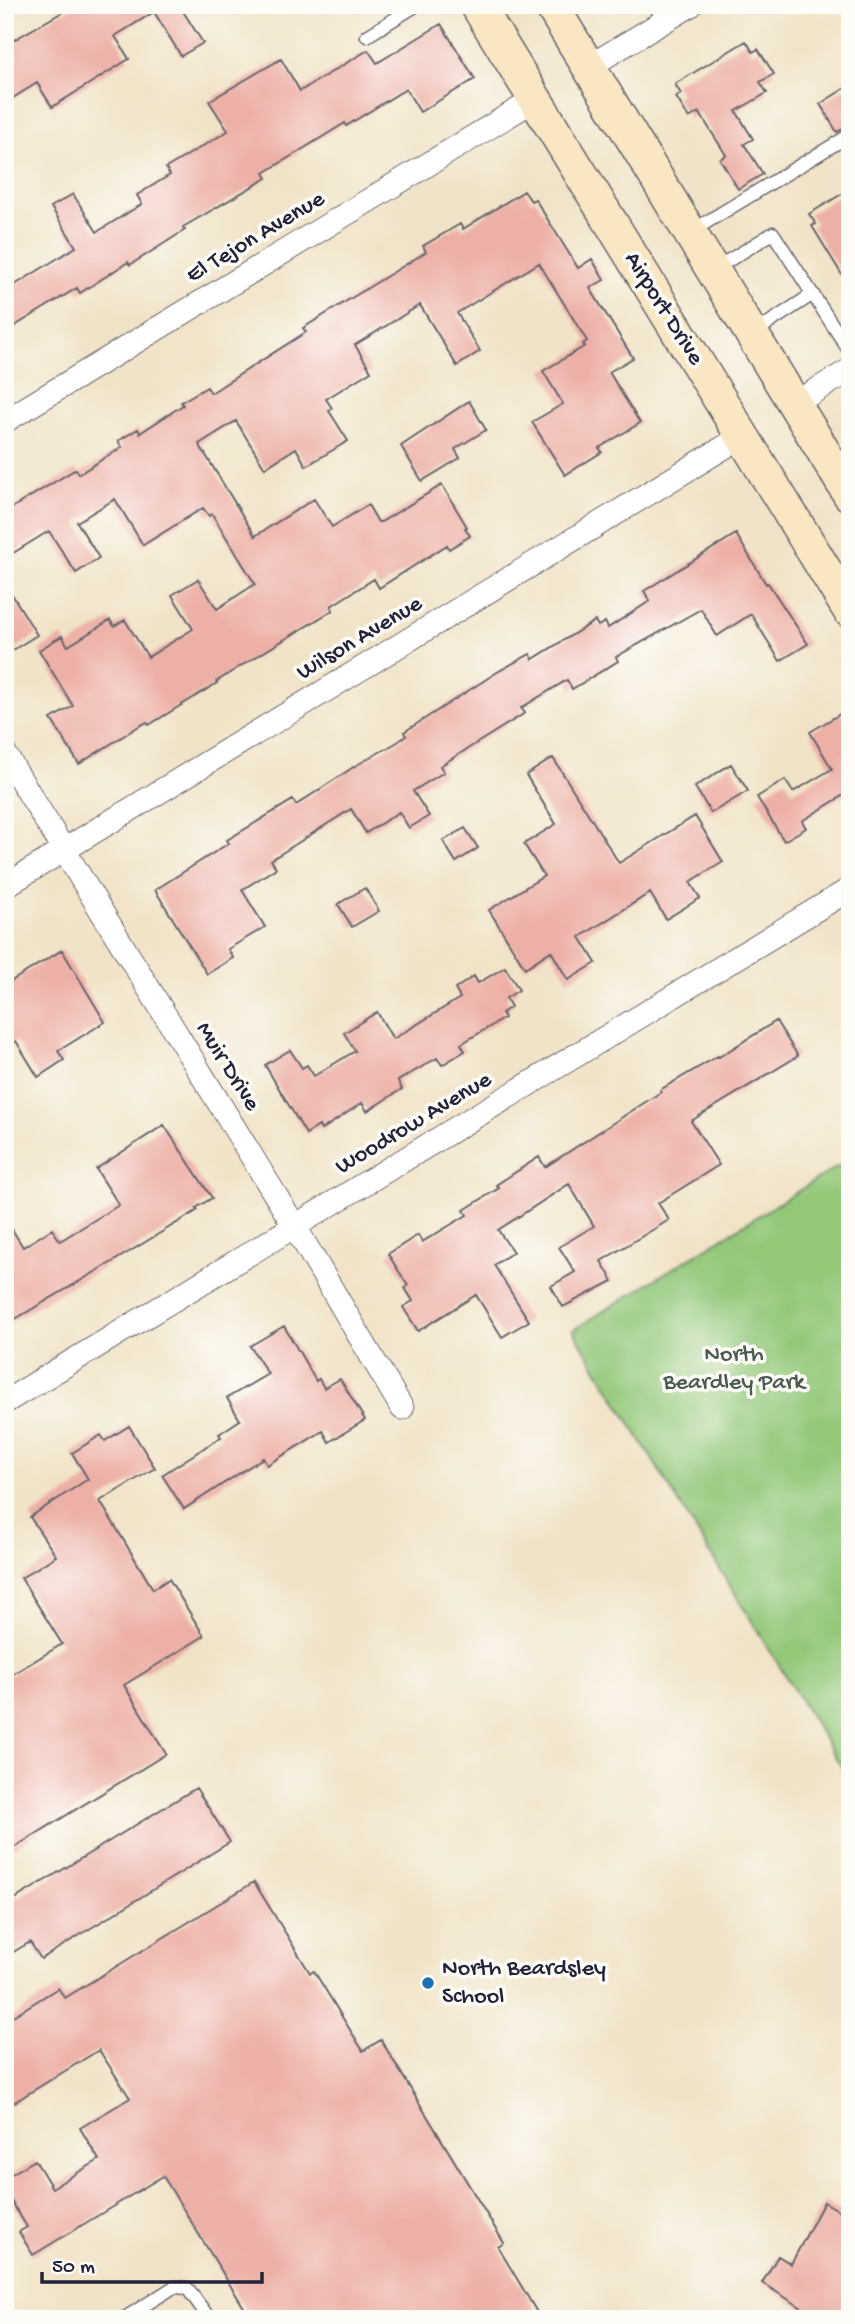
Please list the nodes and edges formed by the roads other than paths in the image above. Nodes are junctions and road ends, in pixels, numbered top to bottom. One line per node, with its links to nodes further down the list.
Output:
1 (417, 5): 6 (lane)
2 (477, 5): 8 (main road, Airport Drive)
3 (551, 5): 7 (main road)
4 (691, 5): 5 (street)
5 (660, 13): 7 (street)
6 (367, 36)
7 (589, 67): 10 (main road)
8 (534, 100): 17 (street, El Tejon Avenue); 18 (main road, Airport Drive)
9 (850, 135): 10 (lane)
10 (689, 233): 11 (main road)
11 (712, 271): 12 (lane); 13 (main road)
12 (813, 294): 13 (lane); 14 (lane)
13 (751, 335): 16 (main road)
14 (850, 352)
15 (850, 370): 16 (street)
16 (793, 404): 19 (main road)
17 (5, 421)
18 (741, 437): 20 (main road, Airport Drive); 22 (street, Wilson Avenue)
19 (850, 495)
20 (850, 611)
21 (5, 754): 22 (street, Muir Drive)
22 (64, 850): 23 (street, Wilson Avenue); 25 (street, Muir Drive)
23 (5, 886)
24 (850, 889): 25 (street, Woodrow Avenue)
25 (295, 1227): 26 (street, Woodrow Avenue); 27 (street, Muir Drive)
26 (5, 1402)
27 (402, 1408)
28 (124, 2319): 29 (lane)
29 (210, 2319)

